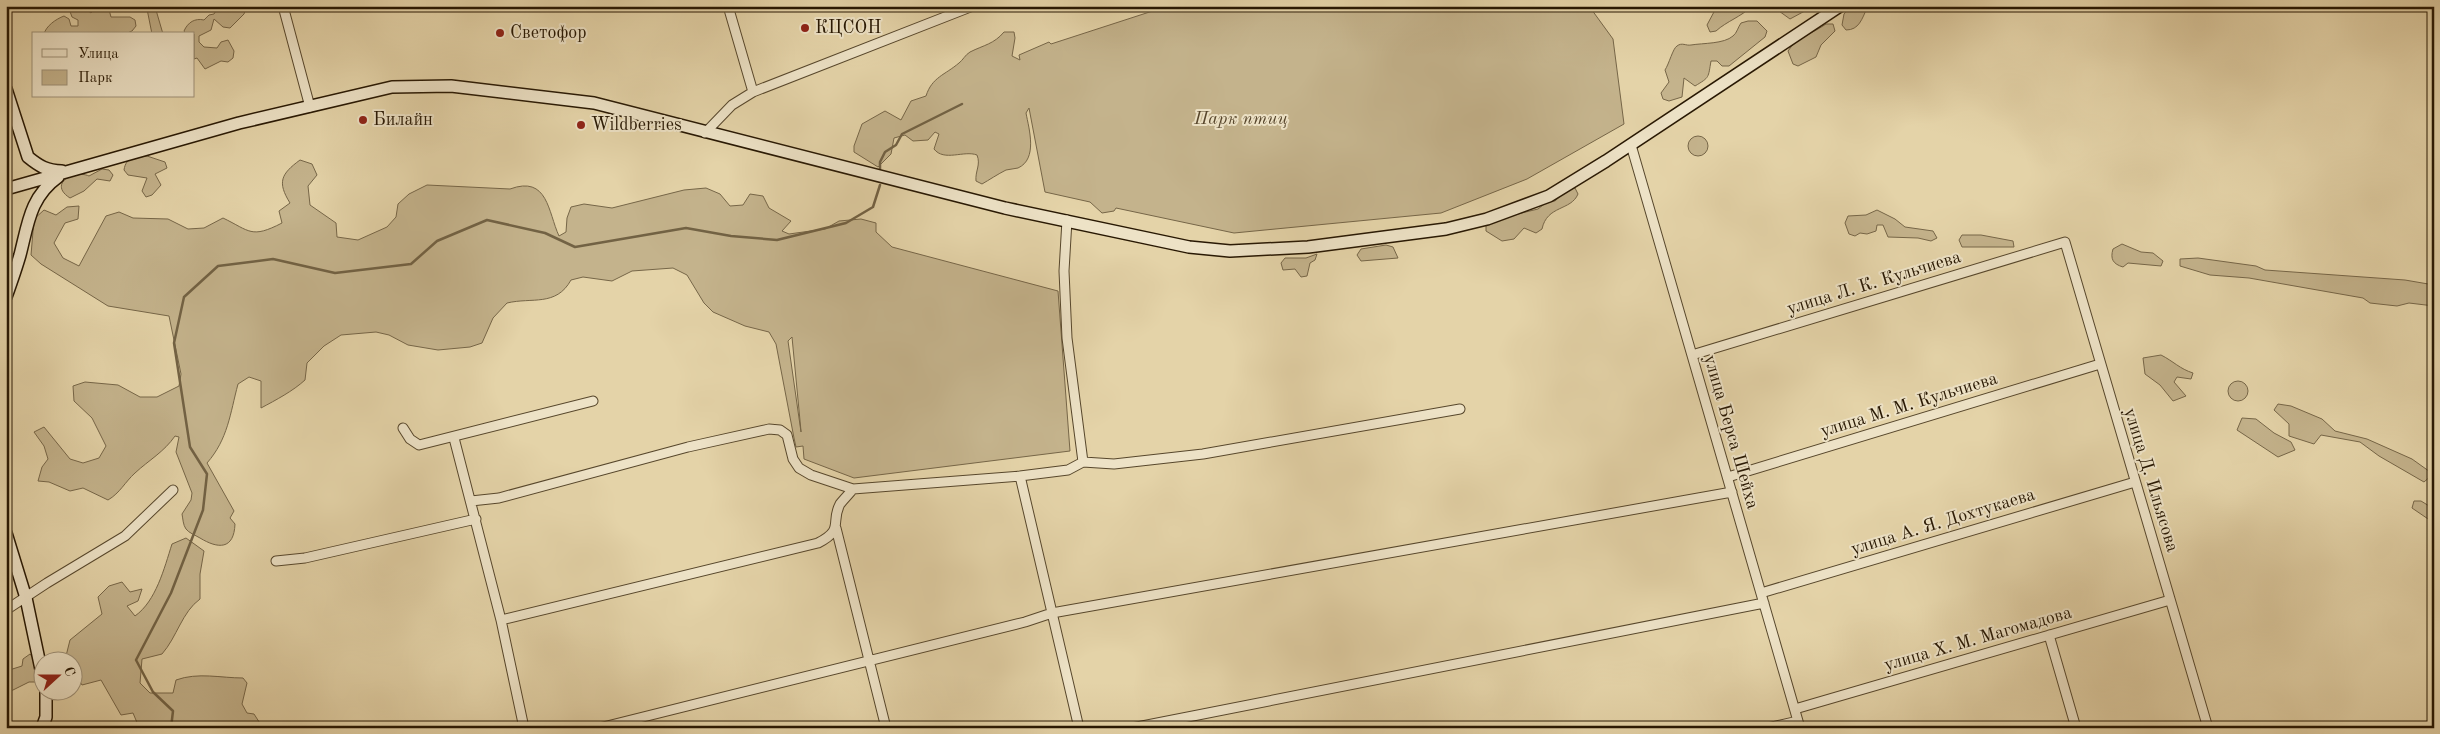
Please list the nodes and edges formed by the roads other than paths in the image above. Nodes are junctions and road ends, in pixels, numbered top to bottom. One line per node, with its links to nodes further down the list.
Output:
1 (283, 6): 7 (street)
2 (728, 6): 6 (street)
3 (973, 6): 6 (street)
4 (1840, 6): 9 (main road)
5 (6, 89): 10 (main road)
6 (752, 92): 8 (street)
7 (310, 108): 8 (main road); 11 (main road)
8 (705, 133): 15 (main road)
9 (1631, 145): 15 (main road); 18 (street, улица Берса Шейха)
10 (28, 156): 11 (main road); 12 (main road)
11 (66, 172): 12 (main road); 14 (main road)
12 (31, 182): 13 (main road); 14 (main road)
13 (6, 189)
14 (28, 216): 17 (main road)
15 (1067, 220): 24 (street)
16 (2065, 242): 18 (street, улица Л. К. Кульчиева); 19 (street, улица Д. Ильясова)
17 (6, 297)
18 (1692, 355): 26 (street, улица Берса Шейха)
19 (2100, 364): 26 (street, улица М. М. Кульчиева); 27 (street, улица Д. Ильясова)
20 (593, 401): 23 (street)
21 (1460, 410): 24 (street)
22 (403, 428): 23 (street)
23 (454, 438): 31 (street)
24 (1083, 462): 25 (street)
25 (1020, 476): 28 (street); 41 (street)
26 (1728, 477): 30 (street, улица Берса Шейха)
27 (2135, 482): 36 (street, улица А. Я. Дохтукаева); 38 (street, улица Д. Ильясова)
28 (853, 489): 31 (street); 33 (street)
29 (173, 490): 37 (street)
30 (1732, 492): 36 (street, улица Берса Шейха); 41 (street)
31 (471, 501): 32 (street)
32 (476, 520): 35 (street); 42 (street)
33 (836, 528): 42 (street); 45 (street)
34 (6, 533): 37 (main road)
35 (276, 561)
36 (1761, 593): 39 (street, улица Берса Шейха)
37 (26, 598): 40 (street); 44 (main road)
38 (2170, 600): 43 (street, улица Х. М. Магомадова); 57 (street, улица Д. Ильясова)
39 (1764, 603): 47 (street, улица Берса Шейха); 54 (street)
40 (6, 610)
41 (1052, 613): 45 (street); 53 (street)
42 (501, 620): 50 (street)
43 (2049, 635): 47 (street, улица Х. М. Магомадова); 56 (street)
44 (37, 652)
45 (867, 661): 51 (street); 52 (street)
46 (46, 702): 49 (main road)
47 (1795, 709): 48 (street, улица Берса Шейха)
48 (1799, 724): 55 (street)
49 (42, 728)
50 (524, 728)
51 (599, 728)
52 (886, 728)
53 (1079, 728)
54 (1132, 728)
55 (1767, 728)
56 (2076, 728)
57 (2208, 728)

